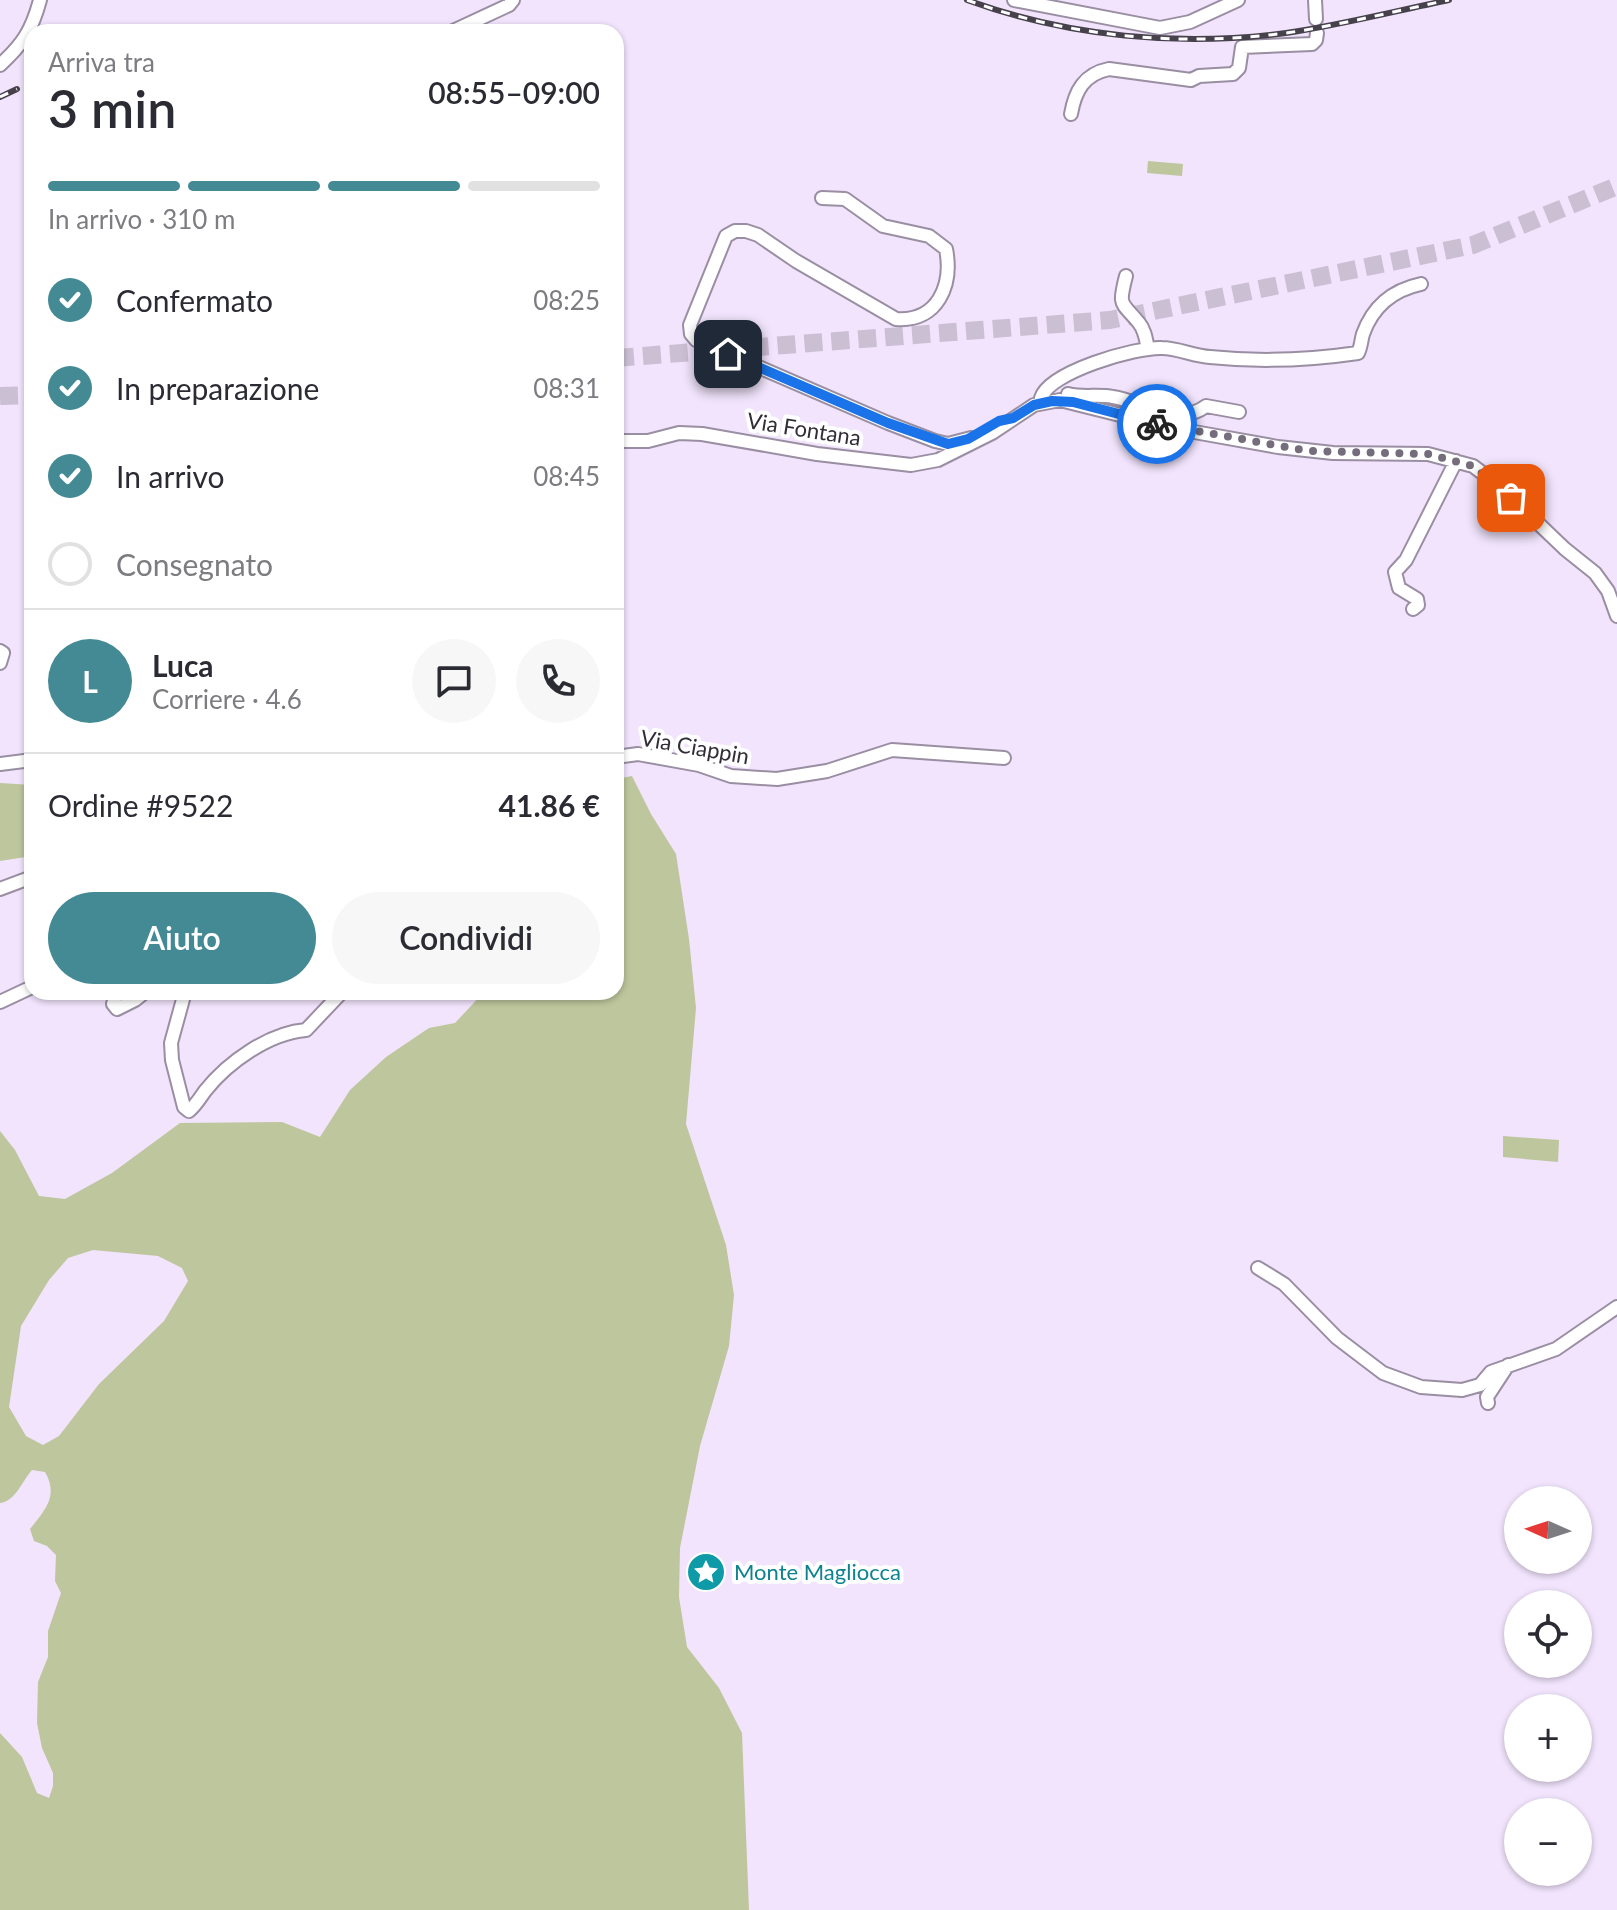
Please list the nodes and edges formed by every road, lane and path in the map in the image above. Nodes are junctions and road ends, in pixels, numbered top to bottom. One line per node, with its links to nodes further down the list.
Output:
1 (40, 0): 7 (street)
2 (513, 0): 8 (street)
3 (1014, 0): 4 (street)
4 (1238, 0)
5 (1315, 0): 6 (street)
6 (1316, 19)
7 (34, 24)
8 (468, 24)
9 (1317, 33): 12 (street)
10 (24, 39): 11 (street)
11 (0, 65)
12 (1071, 114)
13 (822, 198): 19 (street)
14 (1126, 276): 16 (street)
15 (1421, 284): 16 (street, Via Fontana)
16 (1148, 349): 17 (street, Via Fontana)
17 (1042, 398): 18 (street); 19 (street, Via Fontana); 21 (street)
18 (1239, 412)
19 (1013, 418): 20 (street, Via Fontana)
20 (624, 441)
21 (1456, 461): 22 (street); 23 (street)
22 (1413, 609)
23 (1617, 616)
24 (0, 651): 25 (street)
25 (0, 663)
26 (624, 756): 27 (street, Via Ciappin)
27 (1004, 758)
28 (24, 761): 29 (street)
29 (0, 764)
30 (24, 880): 31 (street)
31 (0, 889)
32 (24, 991): 37 (street)
33 (114, 1000): 34 (street)
34 (135, 1000)
35 (183, 1000): 36 (street)
36 (334, 1000)
37 (0, 1002)
38 (1258, 1268): 40 (street)
39 (1617, 1307): 40 (street)
40 (1508, 1365): 41 (street)
41 (1488, 1403)

